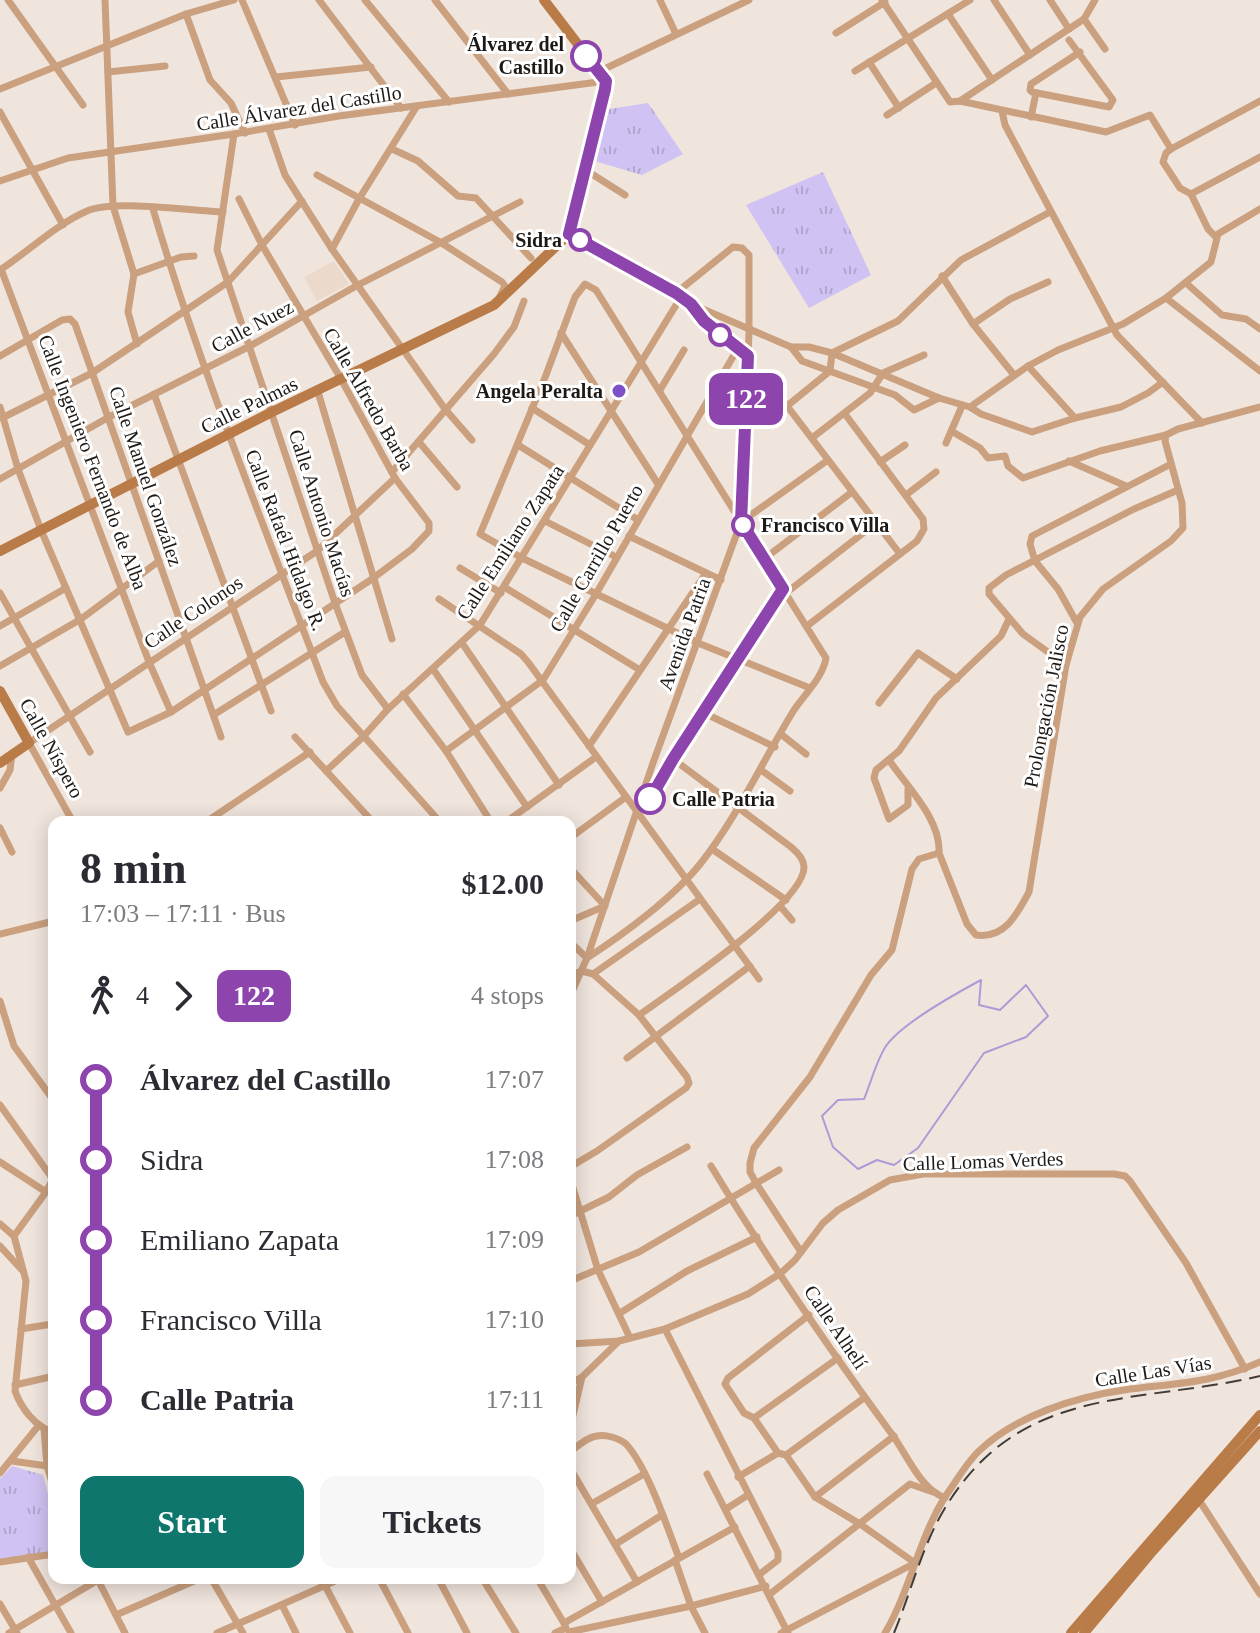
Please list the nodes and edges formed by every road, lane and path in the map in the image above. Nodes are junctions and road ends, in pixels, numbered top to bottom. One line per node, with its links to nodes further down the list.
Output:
1 (8, 0): 31 (street)
2 (105, 0): 25 (street)
3 (234, 0): 17 (street)
4 (242, 0): 36 (street)
5 (319, 0): 32 (street)
6 (365, 0): 44 (street)
7 (435, 0): 41 (street)
8 (544, 0): 35 (street)
9 (660, 0): 22 (street)
10 (749, 0): 16 (street, Calle Álvarez del Castillo)
11 (970, 0): 18 (street)
12 (994, 0): 28 (street)
13 (1050, 0): 20 (street)
14 (1095, 0): 19 (street)
15 (885, 1): 21 (street); 23 (street)
16 (732, 4): 22 (street, Calle Álvarez del Castillo)
17 (186, 14): 25 (street); 55 (street)
18 (948, 14): 23 (street); 37 (street)
19 (1084, 19): 20 (street); 26 (street)
20 (1069, 29): 28 (street)
21 (836, 33)
22 (676, 34): 35 (street, Calle Álvarez del Castillo)
23 (907, 39): 29 (street); 38 (street)
24 (1069, 40): 27 (street)
25 (107, 46): 31 (street); 34 (street)
26 (1105, 49)
27 (1080, 52): 40 (street); 40 (street)
28 (1030, 55): 37 (street)
29 (869, 62): 33 (street); 48 (street)
30 (165, 66): 34 (street)
31 (58, 67): 39 (street); 45 (street)
32 (371, 67): 36 (street); 47 (street)
33 (855, 71)
34 (108, 72): 59 (street)
35 (602, 76): 41 (street, Calle Álvarez del Castillo); 61 (street)
36 (276, 77): 53 (street)
37 (992, 80): 42 (street)
38 (936, 83): 42 (street); 48 (street)
39 (0, 89)
40 (1036, 93): 52 (street)
41 (508, 94): 44 (street, Calle Álvarez del Castillo)
42 (960, 101): 49 (street)
43 (1260, 101): 58 (street)
44 (449, 102): 46 (street, Calle Álvarez del Castillo)
45 (83, 105)
46 (417, 106): 47 (street, Calle Álvarez del Castillo); 57 (street)
47 (401, 108): 53 (street, Calle Álvarez del Castillo)
48 (899, 108): 51 (street)
49 (1002, 111): 52 (street); 75 (street)
50 (0, 112): 62 (street)
51 (887, 115)
52 (1031, 117): 58 (street)
53 (295, 125): 54 (street, Calle Álvarez del Castillo)
54 (269, 129): 55 (street, Calle Álvarez del Castillo); 69 (street)
55 (245, 133): 56 (street, Calle Álvarez del Castillo)
56 (234, 134): 59 (street, Calle Álvarez del Castillo); 74 (street, Calle Antonio Macías)
57 (392, 149): 68 (street); 76 (street)
58 (1171, 149): 65 (street)
59 (112, 153): 62 (street, Calle Álvarez del Castillo); 71 (street)
60 (1260, 157): 65 (street)
61 (584, 169): 66 (street); 78 (street)
62 (31, 170): 64 (street, Calle Álvarez del Castillo); 77 (street)
63 (317, 175): 68 (street)
64 (0, 181)
65 (1191, 194): 79 (street)
66 (625, 195)
67 (239, 199): 81 (street, Calle Alfredo Barba)
68 (359, 199): 80 (street); 82 (street)
69 (302, 201): 81 (street); 82 (street)
70 (520, 202): 76 (street, Calle Nuez)
71 (113, 206): 72 (street); 77 (street); 88 (street)
72 (153, 209): 74 (street); 86 (street, Calle Rafaél Hidalgo R.)
73 (1260, 209): 79 (street)
74 (223, 212): 90 (street, Calle Antonio Macías)
75 (1050, 212): 89 (street); 103 (street)
76 (492, 217): 80 (street, Calle Nuez); 85 (street)
77 (63, 225): 87 (street)
78 (569, 234): 94 (street); 98 (street, Calle Palmas)
79 (1216, 237): 92 (street)
80 (440, 242): 93 (street, Calle Nuez); 98 (street)
81 (262, 245): 90 (street); 100 (street, Calle Alfredo Barba)
82 (332, 249): 93 (street)
83 (730, 249): 94 (street, Calle Emiliano Zapata); 102 (street, Avenida Patria)
84 (194, 256): 86 (street)
85 (531, 258)
86 (168, 262): 88 (street); 99 (street, Calle Rafaél Hidalgo R.)
87 (1, 269): 106 (street, Calle Ingeniero Fernando de Alba)
88 (134, 274): 107 (street)
89 (942, 276): 101 (street); 113 (street)
90 (228, 282): 99 (street); 108 (street, Calle Antonio Macías)
91 (1048, 282): 101 (street)
92 (1186, 283): 95 (street); 104 (street)
93 (358, 285): 100 (street, Calle Nuez); 109 (street)
94 (679, 295): 97 (street); 117 (street, Calle Emiliano Zapata)
95 (1166, 298): 103 (street); 122 (street)
96 (524, 301): 142 (street, Calle Colonos)
97 (691, 304): 102 (street); 111 (street)
98 (494, 305): 109 (street, Calle Palmas)
99 (186, 310): 107 (street); 120 (street, Calle Rafaél Hidalgo R.)
100 (303, 317): 108 (street, Calle Nuez); 127 (street, Calle Alfredo Barba)
101 (973, 324): 125 (street)
102 (749, 327): 110 (street); 116 (street, Avenida Patria)
103 (1114, 328): 119 (street); 128 (street)
104 (1260, 329)
105 (561, 333): 117 (street); 141 (street); 144 (street)
106 (29, 338): 115 (street); 123 (street, Calle Manuel González); 134 (street, Calle Ingeniero Fernando de Alba)
107 (137, 344): 123 (street)
108 (250, 346): 120 (street, Calle Nuez); 143 (street, Calle Antonio Macías)
109 (403, 347): 127 (street, Calle Palmas); 142 (street)
110 (791, 347): 113 (street); 121 (street)
111 (738, 348): 116 (street); 152 (street, Calle Carrillo Puerto)
112 (684, 350): 131 (street)
113 (832, 353): 118 (street); 121 (street)
114 (924, 355): 124 (street)
115 (0, 356)
116 (748, 356): 126 (street, Avenida Patria)
117 (642, 363): 131 (street); 144 (street, Calle Emiliano Zapata)
118 (865, 366): 124 (street); 129 (street)
119 (1028, 366): 125 (street); 148 (street)
120 (205, 368): 133 (street, Calle Nuez); 151 (street, Calle Rafaél Hidalgo R.)
121 (830, 371): 129 (street); 137 (street)
122 (1260, 371)
123 (92, 373): 134 (street); 146 (street, Calle Manuel González)
124 (883, 373): 129 (street); 130 (street)
125 (1014, 375): 138 (street)
126 (747, 376): 137 (street); 183 (street, Avenida Patria)
127 (341, 379): 132 (street, Calle Palmas); 169 (street, Calle Alfredo Barba)
128 (1163, 382): 148 (street); 149 (street)
129 (875, 387): 135 (street); 145 (street)
130 (919, 388): 135 (street); 136 (street)
131 (660, 390): 152 (street)
132 (318, 392): 143 (street, Calle Palmas); 180 (street)
133 (154, 394): 146 (street, Calle Nuez); 163 (street)
134 (50, 395): 147 (street); 156 (street, Calle Ingeniero Fernando de Alba)
135 (895, 395): 136 (street)
136 (939, 398): 138 (street)
137 (787, 406): 154 (street)
138 (966, 406): 148 (street); 150 (street)
139 (0, 407): 147 (street)
140 (1260, 407): 149 (street)
141 (532, 408): 159 (street); 160 (street)
142 (445, 409): 155 (street); 157 (street, Calle Colonos)
143 (272, 412): 151 (street, Calle Palmas); 188 (street, Calle Antonio Macías)
144 (610, 412): 160 (street, Calle Emiliano Zapata); 172 (street)
145 (845, 414): 154 (street); 165 (street)
146 (109, 417): 156 (street, Calle Nuez); 173 (street, Calle Manuel González)
147 (2, 418): 167 (street)
148 (1075, 418)
149 (1202, 423): 153 (street)
150 (953, 432): 158 (street); 164 (street)
151 (229, 435): 163 (street, Calle Palmas); 197 (street, Calle Rafaél Hidalgo R.)
152 (687, 435): 172 (street, Calle Carrillo Puerto); 183 (street)
153 (1166, 435): 164 (street); 166 (street, Prolongación Jalisco)
154 (812, 438): 162 (street)
155 (472, 440)
156 (66, 441): 167 (street, Calle Nuez); 179 (street, Calle Ingeniero Fernando de Alba)
157 (419, 442): 169 (street, Calle Colonos); 175 (street)
158 (946, 443)
159 (518, 445): 171 (street); 191 (street)
160 (590, 445): 171 (street, Calle Emiliano Zapata)
161 (905, 445): 165 (street)
162 (828, 460): 177 (street); 183 (street)
163 (177, 461): 173 (street, Calle Palmas); 208 (street)
164 (1069, 461): 174 (street)
165 (880, 462): 178 (street)
166 (1171, 464): 174 (street); 176 (street, Prolongación Jalisco)
167 (18, 469): 170 (street, Calle Nuez); 185 (street)
168 (936, 472): 178 (street)
169 (394, 475): 180 (street, Calle Colonos); 198 (street, Calle Alfredo Barba)
170 (0, 479)
171 (571, 479): 181 (street); 182 (street, Calle Emiliano Zapata)
172 (658, 484): 181 (street, Calle Carrillo Puerto)
173 (133, 485): 179 (street, Calle Palmas); 193 (street, Calle Manuel González)
174 (1126, 486): 194 (street)
175 (457, 487)
176 (1178, 490): 194 (street); 213 (street, Prolongación Jalisco)
177 (852, 492): 184 (street); 192 (street)
178 (906, 495): 189 (street)
179 (90, 505): 185 (street, Calle Palmas); 201 (street, Calle Ingeniero Fernando de Alba)
180 (353, 515): 188 (street, Calle Colonos); 198 (street)
181 (638, 520): 186 (street, Calle Carrillo Puerto)
182 (545, 521): 190 (street); 191 (street, Calle Emiliano Zapata)
183 (741, 522): 192 (street); 199 (street, Avenida Patria)
184 (876, 523): 189 (street); 203 (street)
185 (41, 530): 187 (street, Calle Palmas); 200 (street)
186 (629, 536): 190 (street, Calle Carrillo Puerto); 196 (street)
187 (0, 551)
188 (317, 551): 197 (street, Calle Colonos); 207 (street, Calle Antonio Macías)
189 (900, 554): 216 (street)
190 (616, 557): 205 (street, Calle Carrillo Puerto)
191 (522, 558): 202 (street, Calle Emiliano Zapata); 205 (street)
192 (764, 559): 203 (street)
193 (159, 561): 201 (street); 222 (street, Calle Manuel González)
194 (1035, 561): 211 (street); 213 (street)
195 (460, 568): 202 (street)
196 (706, 573): 199 (street); 217 (street)
197 (283, 574): 208 (street, Calle Colonos); 212 (street, Calle Rafaél Hidalgo R.)
198 (372, 579): 207 (street); 223 (street)
199 (721, 580): 225 (street, Avenida Patria)
200 (66, 588): 209 (street); 210 (street)
201 (123, 588): 210 (street); 230 (street, Calle Ingeniero Fernando de Alba)
202 (503, 590): 214 (street, Calle Emiliano Zapata); 219 (street)
203 (784, 591): 216 (street); 229 (street)
204 (0, 593): 209 (street)
205 (596, 594): 217 (street); 219 (street, Calle Carrillo Puerto)
206 (439, 599): 214 (street)
207 (335, 603): 212 (street); 220 (street, Calle Antonio Macías)
208 (232, 608): 222 (street, Calle Colonos); 228 (street)
209 (15, 618): 215 (street); 226 (street)
210 (81, 619): 226 (street); 240 (street)
211 (1009, 619): 218 (street); 221 (street)
212 (302, 623): 227 (street, Calle Rafaél Hidalgo R.); 228 (street)
213 (1077, 623): 231 (street, Prolongación Jalisco)
214 (480, 625): 224 (street, Calle Emiliano Zapata); 236 (street)
215 (0, 626)
216 (807, 626): 239 (street)
217 (669, 628): 225 (street); 234 (street)
218 (1017, 628): 221 (street); 231 (street)
219 (575, 629): 234 (street); 236 (street, Calle Carrillo Puerto)
220 (345, 632): 227 (street); 245 (street, Calle Antonio Macías)
221 (1001, 636): 235 (street)
222 (186, 639): 230 (street, Calle Colonos); 238 (street, Calle Manuel González)
223 (392, 639)
224 (462, 643): 233 (street, Calle Emiliano Zapata); 244 (street)
225 (698, 643): 229 (street); 277 (street, Avenida Patria)
226 (32, 647): 232 (street); 250 (street)
227 (312, 653): 237 (street); 255 (street, Calle Rafaél Hidalgo R.)
228 (250, 658): 237 (street); 238 (street)
229 (737, 660): 239 (street); 248 (street)
230 (149, 662): 240 (street, Calle Colonos); 247 (street, Calle Ingeniero Fernando de Alba)
231 (1066, 665): 288 (street, Prolongación Jalisco)
232 (0, 666)
233 (433, 669): 242 (street, Calle Emiliano Zapata); 251 (street)
234 (640, 670): 257 (street)
235 (957, 679): 243 (street); 266 (street)
236 (543, 680): 244 (street, Calle Carrillo Puerto); 257 (street)
237 (261, 686): 246 (street); 249 (street)
238 (205, 688): 247 (street); 249 (street, Calle Manuel González)
239 (810, 688): 252 (street)
240 (109, 690): 247 (street); 250 (street, Calle Colonos)
241 (0, 691): 256 (street, Calle Níspero)
242 (403, 694): 245 (street, Calle Emiliano Zapata); 259 (street)
243 (879, 703)
244 (507, 706): 251 (street, Calle Carrillo Puerto); 270 (street)
245 (388, 709): 255 (street, Calle Emiliano Zapata)
246 (271, 711)
247 (171, 712)
248 (704, 713): 258 (street); 265 (street)
249 (215, 714): 253 (street, Calle Manuel González)
250 (71, 715): 256 (street, Calle Colonos); 260 (street)
251 (476, 730): 259 (street, Calle Carrillo Puerto); 275 (street)
252 (782, 735): 258 (street); 263 (street)
253 (221, 737)
254 (295, 737): 261 (street)
255 (363, 737): 269 (street, Calle Emiliano Zapata); 281 (street, Calle Rafaél Hidalgo R.)
256 (29, 743): 262 (street, Calle Colonos); 278 (street, Calle Níspero)
257 (589, 746): 264 (street)
258 (775, 747): 268 (street)
259 (446, 751): 282 (street)
260 (90, 752)
261 (310, 752): 269 (street); 279 (street)
262 (12, 754): 267 (street, Calle Colonos); 271 (street)
263 (806, 754)
264 (596, 757): 270 (street); 274 (street)
265 (673, 759): 276 (street); 277 (street)
266 (889, 760): 272 (street); 272 (street)
267 (0, 763)
268 (761, 770): 273 (street); 276 (street)
269 (326, 771): 280 (street)
270 (559, 785): 275 (street)
271 (0, 788)
272 (908, 789): 288 (street)
273 (790, 791)
274 (626, 797): 277 (street); 285 (street)
275 (527, 807): 283 (street)
276 (737, 807): 286 (street); 292 (street)
277 (636, 813): 290 (street); 293 (street, Avenida Patria)
278 (70, 816)
279 (215, 816)
280 (367, 816)
281 (435, 816)
282 (487, 816)
283 (514, 816)
284 (0, 828): 287 (street)
285 (576, 834)
286 (712, 849): 290 (street); 292 (street)
287 (12, 852)
288 (939, 853): 321 (street)
289 (576, 874): 293 (street)
290 (686, 881): 291 (street); 300 (street)
291 (700, 899): 298 (street); 304 (street)
292 (783, 903): 295 (street); 298 (street)
293 (605, 906): 294 (street); 300 (street, Avenida Patria)
294 (576, 918)
295 (792, 920)
296 (48, 922): 297 (street)
297 (0, 934)
298 (735, 945): 301 (street); 308 (street)
299 (576, 948): 300 (street)
300 (587, 958): 302 (street, Avenida Patria)
301 (750, 966): 305 (street); 309 (street)
302 (582, 971): 303 (street); 304 (street); 306 (street, Avenida Patria)
303 (576, 973)
304 (593, 974): 308 (street)
305 (759, 979)
306 (576, 984)
307 (0, 1001): 310 (street)
308 (639, 1015): 309 (street)
309 (656, 1036): 312 (street); 317 (street)
310 (11, 1038): 311 (street); 313 (street)
311 (0, 1040)
312 (627, 1058)
313 (48, 1092)
314 (0, 1105): 320 (street)
315 (687, 1147): 326 (street)
316 (0, 1162): 322 (street)
317 (576, 1163)
318 (711, 1166): 325 (street, Calle Alhelí)
319 (779, 1170): 321 (street)
320 (48, 1180)
321 (756, 1183): 325 (street); 332 (street)
322 (48, 1184)
323 (48, 1189): 329 (street)
324 (576, 1198): 326 (street)
325 (731, 1199): 330 (street, Calle Alhelí); 333 (street)
326 (580, 1211): 327 (street); 333 (street)
327 (576, 1213)
328 (0, 1224): 329 (street)
329 (14, 1236): 334 (street)
330 (757, 1237): 335 (street, Calle Alhelí); 337 (street)
331 (0, 1246): 334 (street)
332 (801, 1252): 335 (street, Calle Lomas Verdes); 347 (street, Calle Lomas Verdes)
333 (598, 1270): 336 (street); 337 (street)
334 (25, 1272): 340 (street)
335 (781, 1273): 338 (street, Calle Alhelí); 341 (street, Calle Lomas Verdes)
336 (576, 1279)
337 (620, 1313): 342 (street)
338 (809, 1315): 345 (street, Calle Alhelí); 355 (street)
339 (48, 1325): 340 (street)
340 (21, 1329): 351 (street)
341 (665, 1329): 342 (street, Calle Lomas Verdes); 372 (street)
342 (630, 1338): 343 (street, Calle Lomas Verdes)
343 (619, 1341): 344 (street, Calle Lomas Verdes); 349 (street)
344 (576, 1342)
345 (838, 1358): 352 (street, Calle Alhelí); 355 (street)
346 (1260, 1362): 347 (street, Calle Las Vías)
347 (1245, 1369): 377 (street, Calle Las Vías)
348 (48, 1377): 351 (street)
349 (582, 1377): 350 (street); 353 (street)
350 (576, 1380)
351 (15, 1385): 356 (street)
352 (864, 1398): 360 (street, Calle Alhelí); 363 (street)
353 (576, 1402)
354 (1260, 1415): 428 (street)
355 (754, 1418): 363 (street)
356 (42, 1427): 357 (street); 364 (street); 365 (street)
357 (48, 1430)
358 (1260, 1431): 378 (street)
359 (576, 1435): 361 (street)
360 (894, 1436): 370 (street, Calle Alhelí); 376 (street)
361 (582, 1443): 362 (street); 368 (street)
362 (576, 1448)
363 (782, 1454): 372 (street); 376 (street)
364 (12, 1461): 365 (street); 367 (street)
365 (47, 1466): 366 (street)
366 (48, 1469)
367 (0, 1473)
368 (644, 1474): 379 (street); 381 (street)
369 (707, 1474): 380 (street)
370 (918, 1474): 373 (street); 374 (street, Calle Alhelí)
371 (576, 1477): 379 (street)
372 (738, 1477): 375 (street)
373 (910, 1484): 374 (street); 382 (street)
374 (933, 1492): 377 (street, Calle Alhelí)
375 (748, 1495): 380 (street); 391 (street)
376 (815, 1497): 382 (street)
377 (945, 1498): 390 (street, Calle Las Vías)
378 (1199, 1500): 405 (street); 429 (street)
379 (593, 1503): 384 (street)
380 (726, 1509): 383 (street)
381 (662, 1515): 384 (street); 388 (street)
382 (860, 1524): 390 (street); 404 (street)
383 (735, 1527): 388 (street); 391 (street)
384 (616, 1544): 392 (street)
385 (48, 1555): 386 (street)
386 (28, 1557): 389 (street); 410 (street)
387 (576, 1558): 406 (street)
388 (677, 1559): 392 (street); 409 (street)
389 (0, 1562)
390 (915, 1563): 415 (street); 427 (street, Calle Las Vías)
391 (760, 1574): 403 (street)
392 (637, 1582): 406 (street)
393 (90, 1584): 410 (street)
394 (100, 1584): 411 (street)
395 (187, 1584): 411 (street)
396 (216, 1584): 412 (street)
397 (319, 1584): 408 (street)
398 (324, 1584): 421 (street)
399 (382, 1584): 422 (street)
400 (441, 1584): 423 (street)
401 (486, 1584): 424 (street)
402 (541, 1584): 413 (street)
403 (766, 1586): 404 (street); 409 (street)
404 (770, 1594): 415 (street)
405 (1260, 1594)
406 (602, 1602): 413 (street)
407 (0, 1604): 414 (street)
408 (282, 1605): 412 (street); 420 (street)
409 (691, 1606): 413 (street); 426 (street)
410 (55, 1607): 414 (street); 416 (street)
411 (116, 1615): 417 (street)
412 (237, 1623): 418 (street); 419 (street)
413 (567, 1629): 425 (street)
414 (14, 1632)
415 (786, 1632)
416 (71, 1633)
417 (125, 1633)
418 (217, 1633)
419 (243, 1633)
420 (296, 1633)
421 (350, 1633)
422 (408, 1633)
423 (467, 1633)
424 (516, 1633)
425 (555, 1633)
426 (705, 1633)
427 (885, 1633)
428 (1071, 1633)
429 (1084, 1633)

